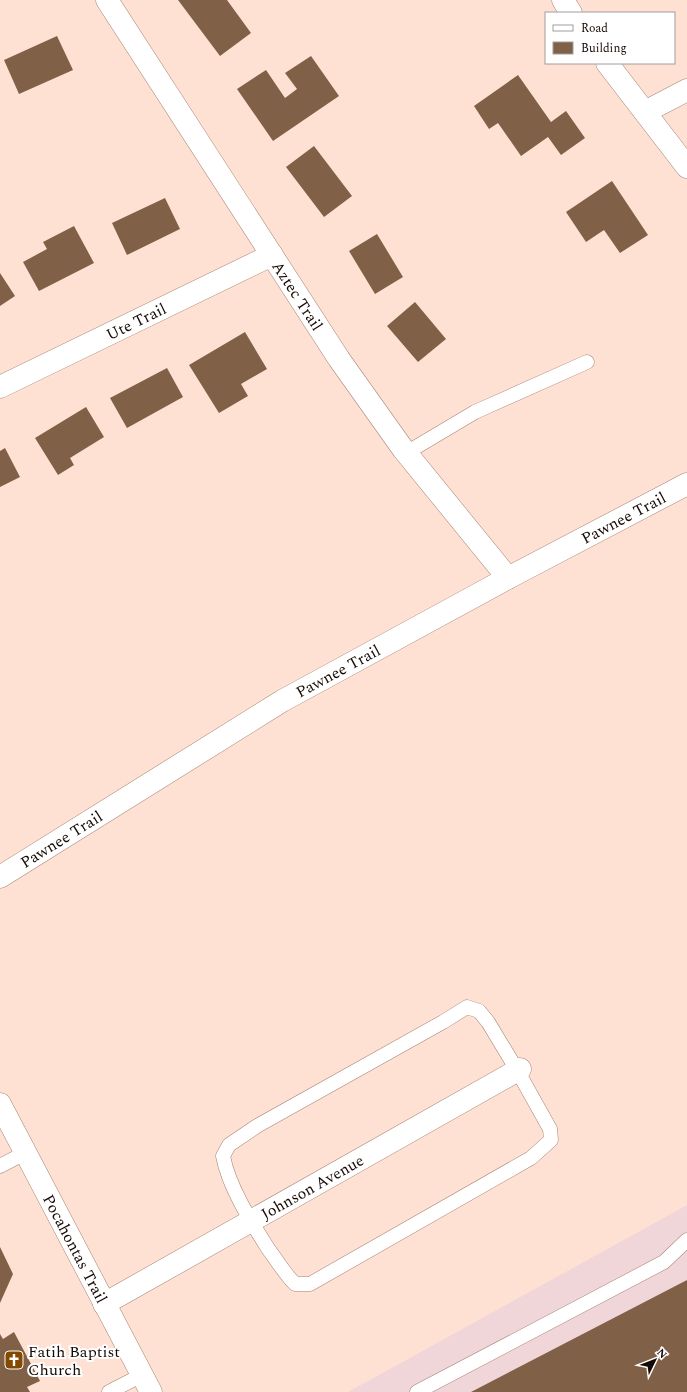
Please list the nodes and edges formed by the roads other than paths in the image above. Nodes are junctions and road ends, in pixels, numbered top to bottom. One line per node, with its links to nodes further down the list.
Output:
1 (107, 0): 8 (street, Aztec Trail)
2 (563, 0): 3 (street)
3 (570, 12)
4 (608, 64): 6 (street)
5 (687, 90): 6 (street)
6 (645, 112): 7 (street)
7 (687, 167)
8 (272, 255): 10 (street, Ute Trail); 11 (street, Aztec Trail)
9 (587, 362): 11 (lane)
10 (0, 387)
11 (406, 453): 13 (street, Aztec Trail)
12 (687, 484): 13 (street, Pawnee Trail)
13 (508, 578): 14 (street, Pawnee Trail)
14 (0, 877)
15 (519, 1070): 19 (street, Johnson Avenue); 19 (lane); 19 (lane)
16 (0, 1104): 17 (street, Pocahontas Trail)
17 (25, 1153): 18 (lane); 21 (street, Pocahontas Trail)
18 (0, 1166)
19 (251, 1221): 21 (street, Johnson Avenue)
20 (687, 1240): 24 (lane)
21 (104, 1304): 22 (street, Pocahontas Trail)
22 (146, 1383): 23 (lane)
23 (109, 1392)
24 (417, 1392)

